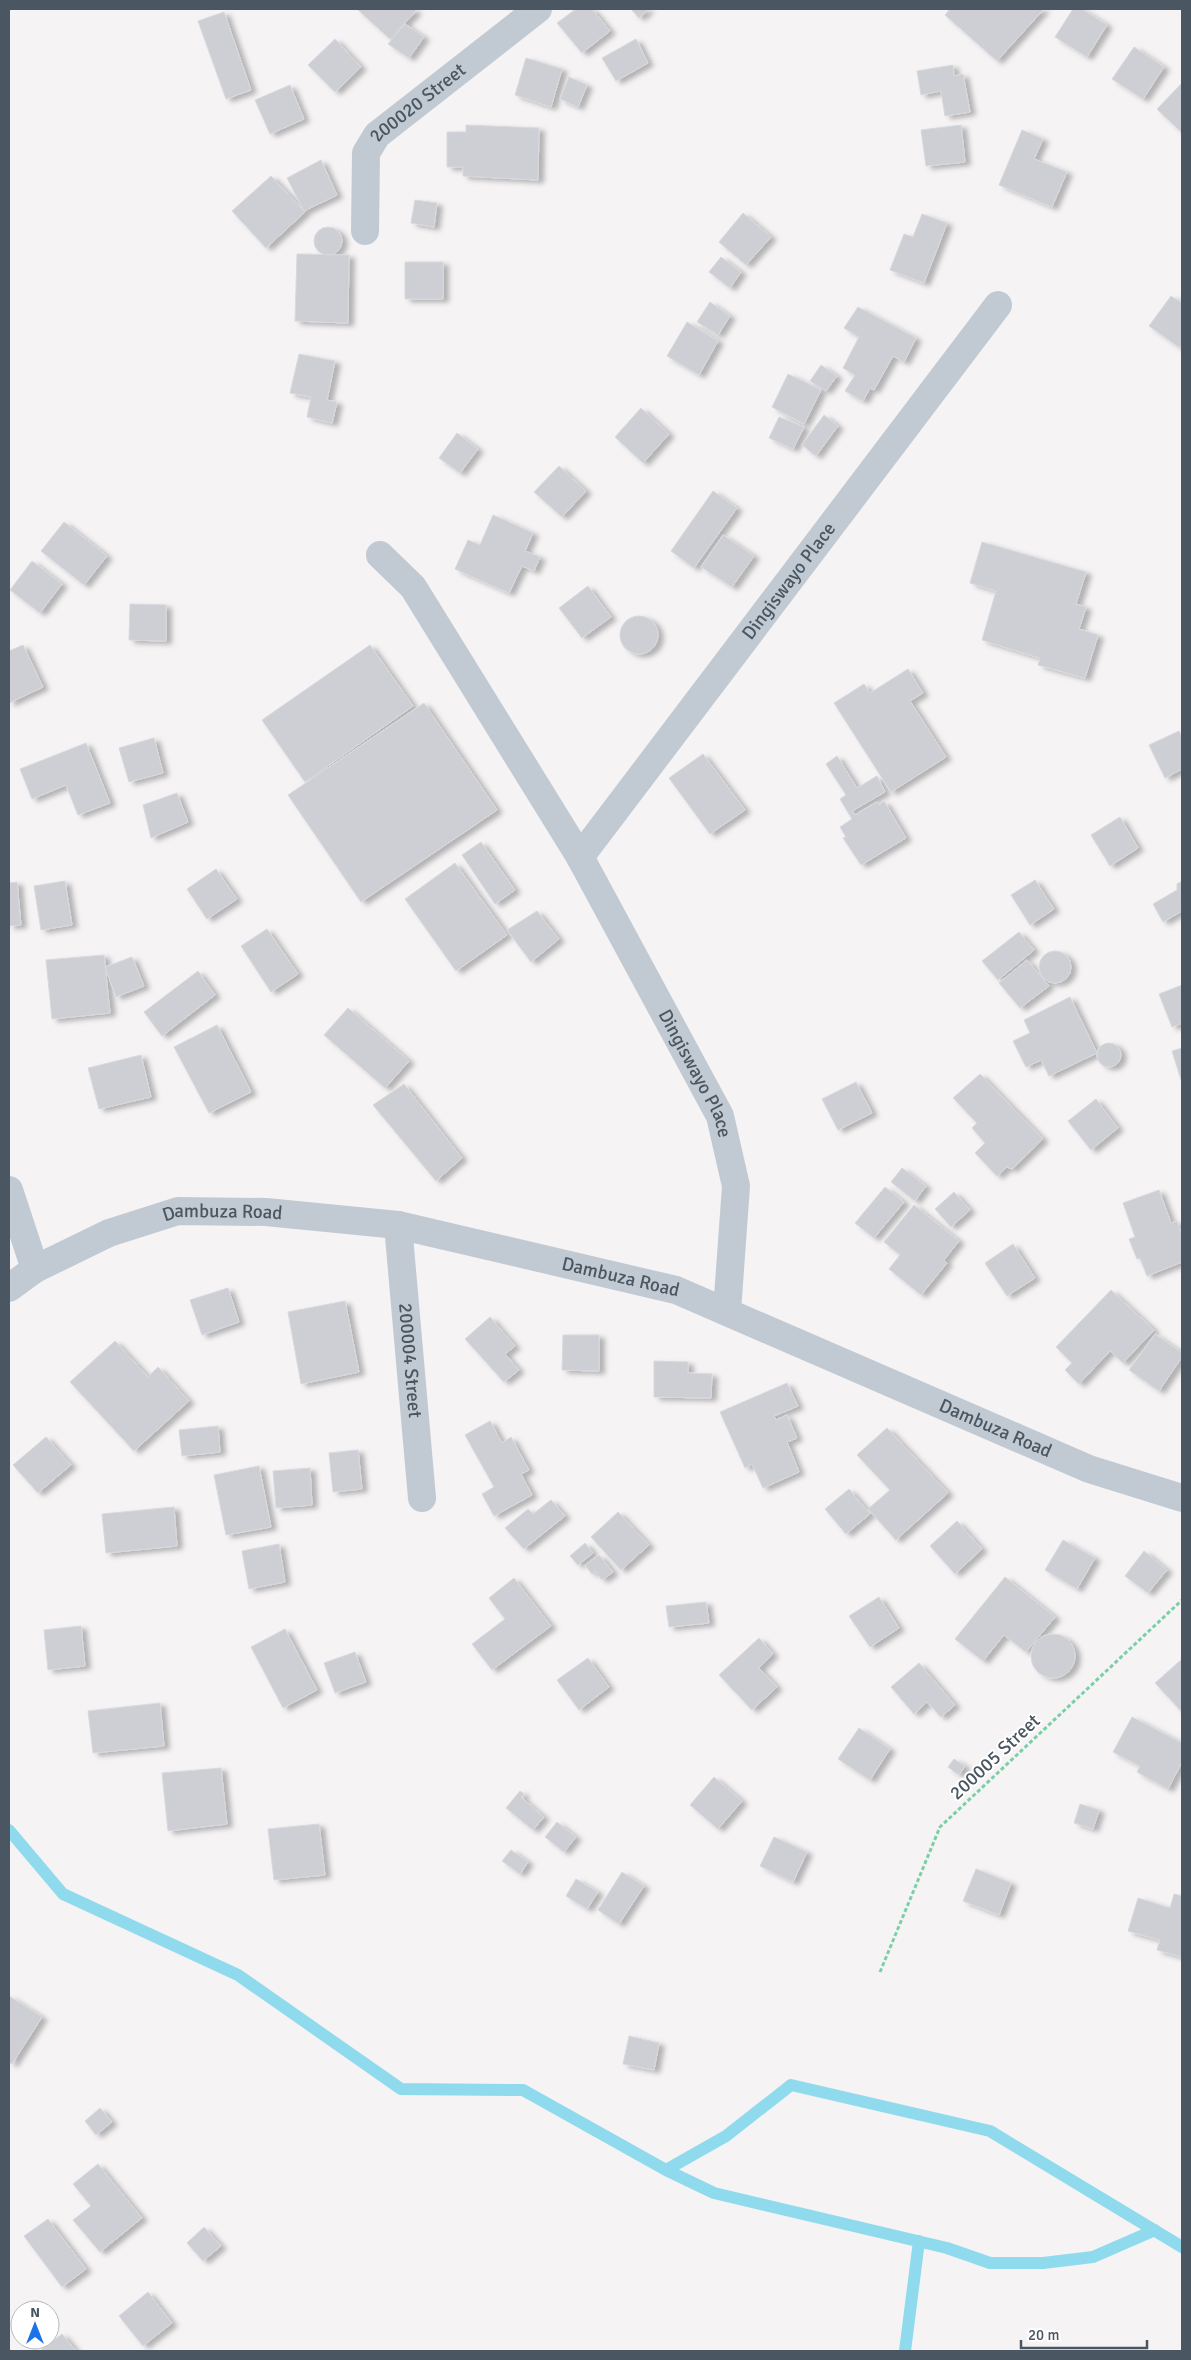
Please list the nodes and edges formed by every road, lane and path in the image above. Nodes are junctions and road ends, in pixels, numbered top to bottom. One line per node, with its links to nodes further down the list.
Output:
1 (538, 9): 2 (street, 200020 Street)
2 (365, 231)
3 (998, 305): 5 (street, Dingiswayo Place)
4 (380, 555): 5 (street, Dingiswayo Place)
5 (580, 857): 10 (street, Dingiswayo Place)
6 (9, 1190): 8 (street)
7 (398, 1225): 8 (street, Dambuza Road); 10 (street, Dambuza Road); 11 (street, 200004 Street)
8 (35, 1270): 9 (street, Dambuza Road)
9 (9, 1288)
10 (727, 1311): 12 (street, Dambuza Road)
11 (422, 1498)
12 (1182, 1498)
13 (1182, 1600): 14 (path, 200005 Street)
14 (880, 1972)

